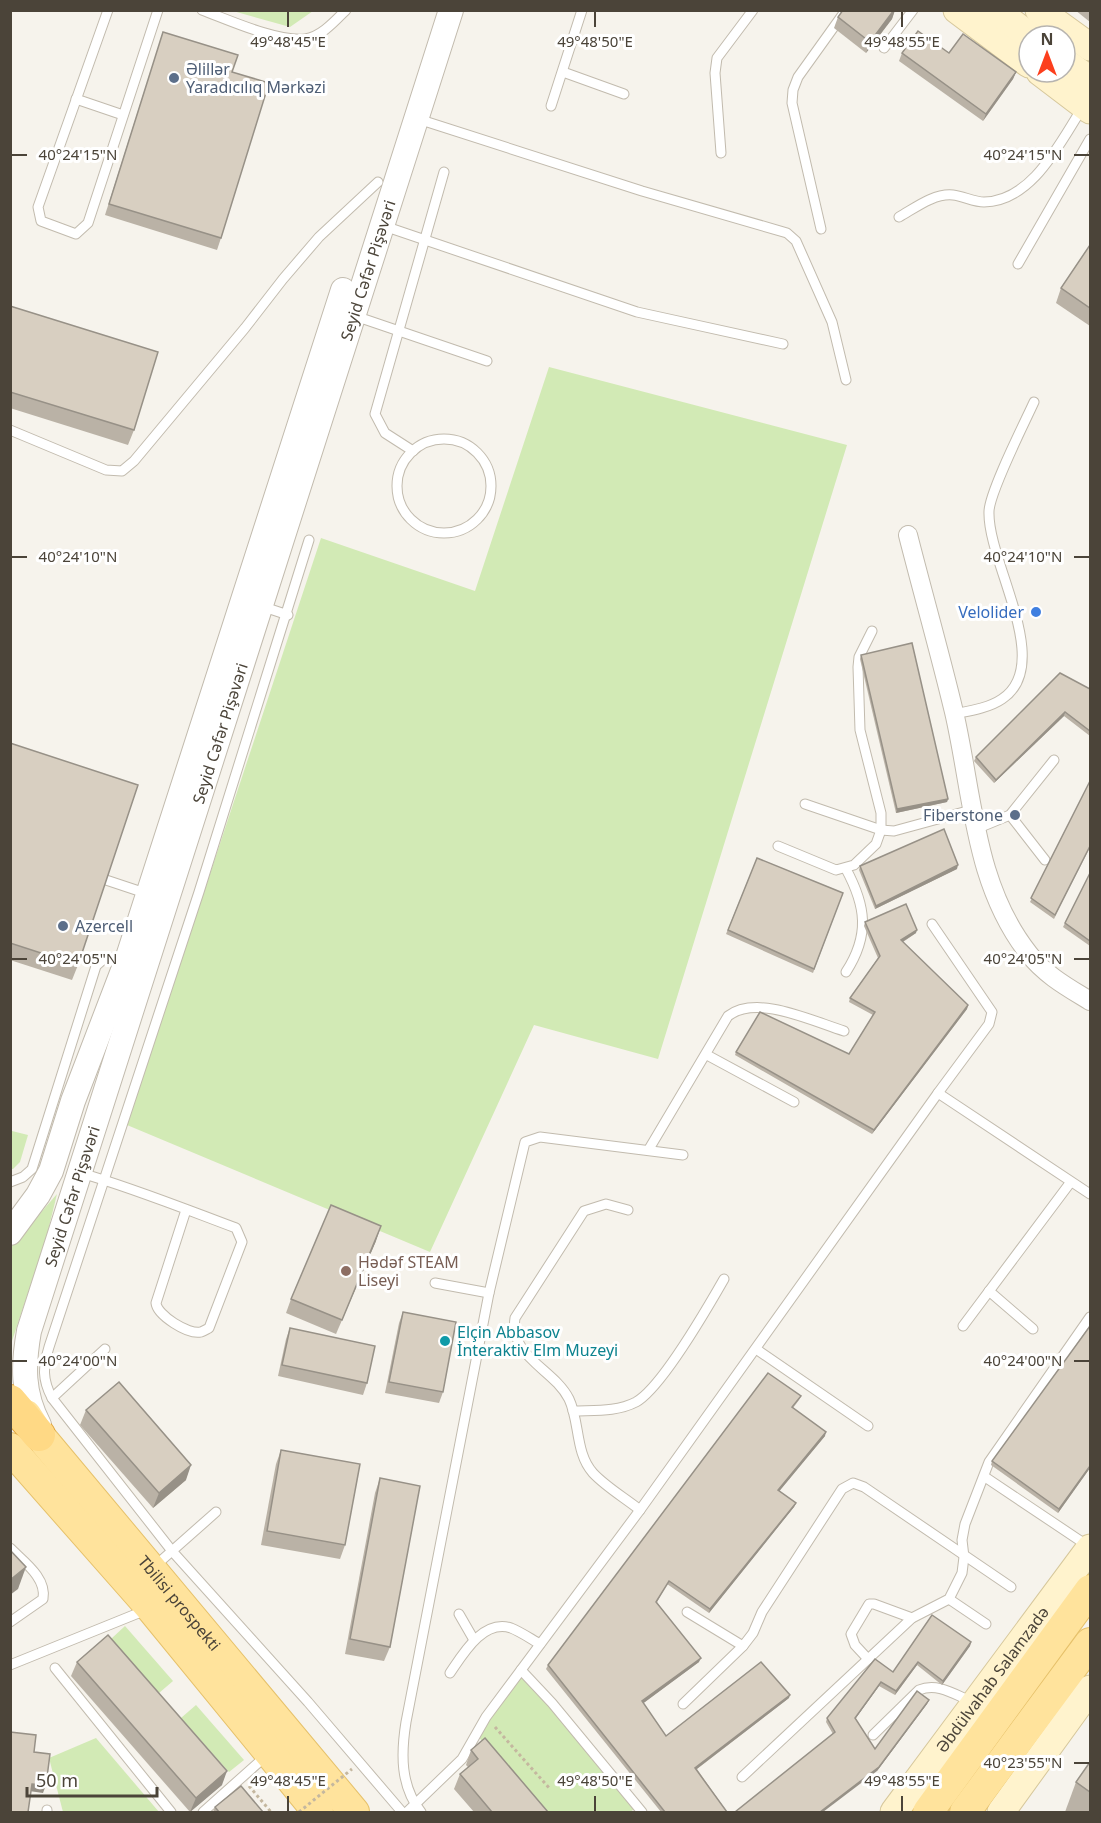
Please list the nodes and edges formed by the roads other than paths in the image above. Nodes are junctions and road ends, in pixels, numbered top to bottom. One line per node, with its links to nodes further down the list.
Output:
1 (108, 10): 23 (lane)
2 (158, 10): 25 (lane)
3 (202, 10): 4 (lane)
4 (346, 10)
5 (434, 10): 30 (street, Seyid Cəfər Pişəvəri)
6 (451, 10): 26 (street, Seyid Cəfər Pişəvəri)
7 (582, 10): 18 (lane)
8 (753, 10): 28 (lane)
9 (846, 10): 33 (lane)
10 (913, 10): 16 (lane)
11 (957, 10): 17 (main road)
12 (995, 10): 14 (main road)
13 (1039, 10): 15 (main road)
14 (1017, 26)
15 (1090, 47)
16 (884, 48)
17 (1017, 55)
18 (563, 72): 21 (lane); 24 (lane)
19 (1077, 81): 22 (main road)
20 (1062, 84): 22 (main road)
21 (624, 94)
22 (1088, 98): 31 (lane)
23 (76, 99): 25 (lane); 25 (lane)
24 (551, 106)
25 (123, 115)
26 (416, 118): 32 (street, Seyid Cəfər Pişəvəri); 40 (lane)
27 (1090, 139): 35 (lane)
28 (721, 153)
29 (444, 172): 34 (lane)
30 (378, 182): 42 (lane); 60 (street, Seyid Cəfər Pişəvəri)
31 (898, 217)
32 (382, 225): 34 (lane); 36 (street, Seyid Cəfər Pişəvəri)
33 (821, 229)
34 (427, 239): 37 (lane); 38 (lane)
35 (1018, 264)
36 (353, 316): 37 (lane); 46 (street, Seyid Cəfər Pişəvəri)
37 (398, 331): 39 (lane); 43 (lane)
38 (783, 344)
39 (487, 361)
40 (846, 380)
41 (1034, 402): 49 (lane)
42 (10, 430)
43 (413, 451): 43 (lane)
44 (908, 535): 49 (street)
45 (309, 540): 47 (lane)
46 (260, 606): 47 (lane); 70 (street, Seyid Cəfər Pişəvəri)
47 (288, 615): 74 (lane)
48 (872, 631): 55 (lane)
49 (954, 714): 52 (street)
50 (1054, 760): 53 (lane)
51 (805, 804): 55 (lane)
52 (971, 810): 54 (street); 55 (lane)
53 (1010, 815): 54 (lane); 57 (lane)
54 (976, 829): 64 (street)
55 (881, 830): 58 (lane)
56 (778, 846): 58 (lane)
57 (1045, 860)
58 (846, 869): 63 (lane)
59 (106, 880): 60 (lane)
60 (148, 894): 62 (street, Seyid Cəfər Pişəvəri)
61 (932, 924): 67 (lane)
62 (127, 960): 68 (street, Seyid Cəfər Pişəvəri); 75 (lane)
63 (846, 972)
64 (1090, 1001)
65 (844, 1031): 66 (lane)
66 (707, 1055): 69 (lane); 71 (lane)
67 (938, 1093): 76 (lane); 89 (lane)
68 (73, 1101): 70 (street); 80 (street, Seyid Cəfər Pişəvəri)
69 (794, 1102)
70 (98, 1108): 73 (street, Seyid Cəfər Pişəvəri)
71 (649, 1149): 72 (lane); 84 (lane)
72 (683, 1155)
73 (78, 1172): 74 (lane); 95 (street, Seyid Cəfər Pişəvəri)
74 (103, 1179): 78 (lane); 91 (lane)
75 (10, 1182)
76 (1070, 1183): 77 (lane); 83 (lane)
77 (1090, 1194)
78 (186, 1210): 78 (lane)
79 (628, 1210): 93 (lane)
80 (10, 1233)
81 (724, 1279): 93 (lane)
82 (435, 1283): 84 (lane)
83 (989, 1291): 86 (lane); 87 (lane)
84 (489, 1293): 129 (lane)
85 (1090, 1317): 97 (lane)
86 (963, 1326)
87 (1033, 1329)
88 (105, 1349): 91 (lane)
89 (756, 1349): 94 (lane); 98 (lane)
90 (10, 1389): 95 (main road, Tbilisi prospekti)
91 (52, 1398): 103 (lane)
92 (10, 1401): 95 (highway)
93 (573, 1411): 98 (lane)
94 (868, 1426)
95 (47, 1444): 103 (main road, Tbilisi prospekti)
96 (10, 1448): 107 (main road, Tbilisi prospekti)
97 (986, 1477): 101 (lane); 102 (lane)
98 (640, 1510): 115 (lane)
99 (216, 1512): 103 (lane)
100 (10, 1548): 111 (lane)
101 (1090, 1548): 123 (main road, Əbdülvahab Salamzadə)
102 (964, 1557): 104 (lane); 106 (lane); 116 (lane)
103 (161, 1560): 133 (main road, Tbilisi prospekti); 134 (lane)
104 (1011, 1587)
105 (1090, 1590): 138 (main road, Əbdülvahab Salamzadə)
106 (949, 1599): 110 (lane); 112 (lane)
107 (151, 1608): 118 (lane); 126 (main road, Tbilisi prospekti)
108 (687, 1612): 116 (lane)
109 (459, 1614): 113 (lane)
110 (912, 1618): 117 (lane); 117 (lane)
111 (10, 1622)
112 (986, 1624)
113 (474, 1640): 115 (lane); 121 (lane)
114 (1090, 1643): 128 (main road)
115 (540, 1644): 120 (lane)
116 (743, 1646): 124 (lane)
117 (868, 1659): 127 (lane)
118 (10, 1665)
119 (55, 1668): 130 (lane)
120 (521, 1670): 129 (lane); 136 (lane)
121 (450, 1673)
122 (1090, 1689): 128 (main road)
123 (975, 1703): 125 (lane); 137 (main road, Əbdülvahab Salamzadə)
124 (683, 1704)
125 (873, 1735)
126 (269, 1754): 131 (lane); 132 (main road, Tbilisi prospekti)
127 (742, 1777)
128 (993, 1807)
129 (418, 1809): 135 (lane)
130 (171, 1812)
131 (203, 1812)
132 (318, 1812)
133 (354, 1812)
134 (402, 1812)
135 (407, 1812)
136 (642, 1812)
137 (894, 1812)
138 (928, 1812)

